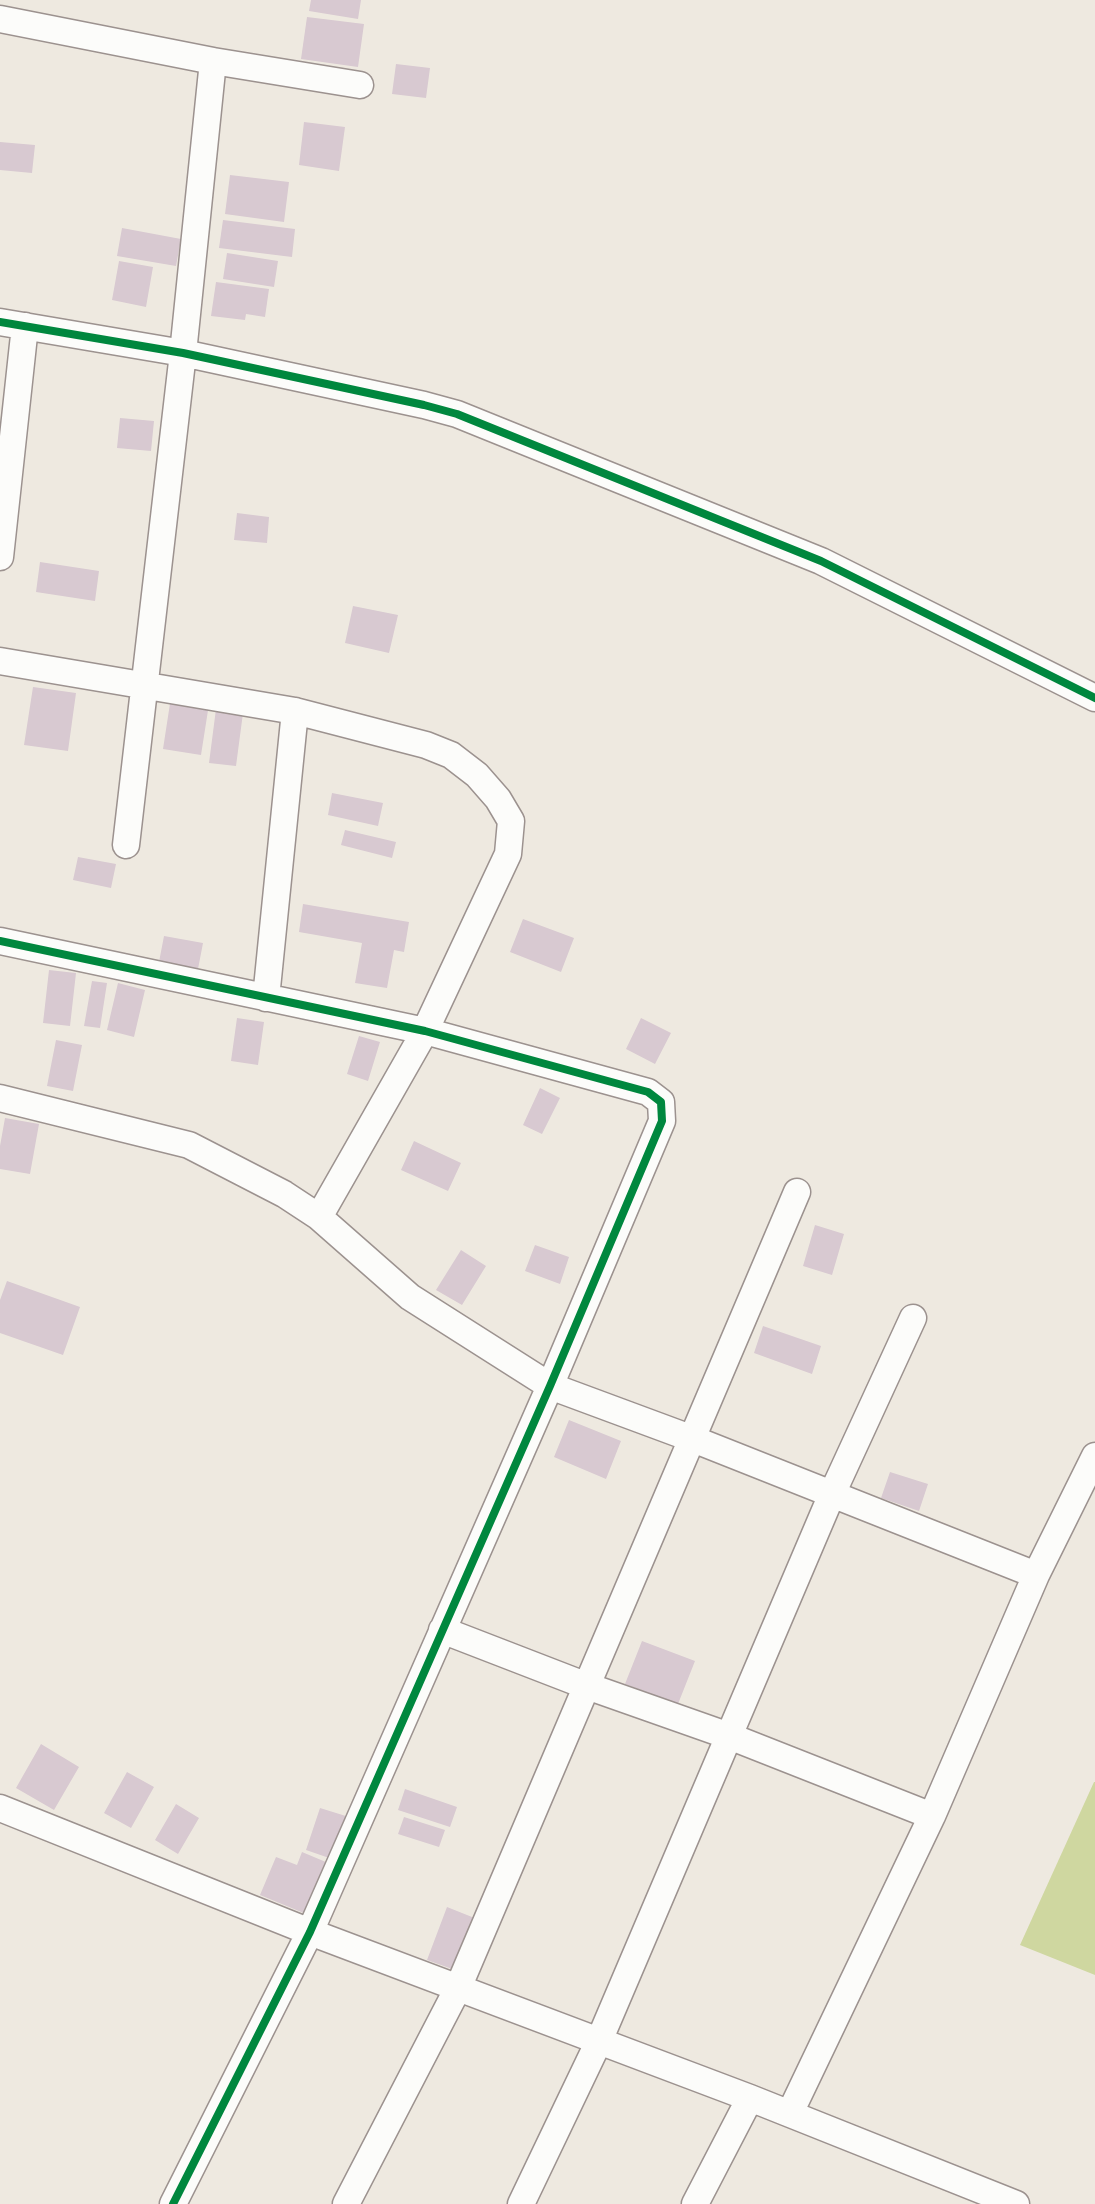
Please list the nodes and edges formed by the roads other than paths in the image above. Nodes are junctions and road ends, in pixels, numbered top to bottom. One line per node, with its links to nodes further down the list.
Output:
1 (0, 19): 2 (street)
2 (213, 61): 3 (street); 5 (street)
3 (360, 85)
4 (13, 324): 5 (street); 6 (street)
5 (183, 353): 8 (street); 9 (street)
6 (0, 557)
7 (0, 661): 8 (street)
8 (144, 687): 10 (street); 11 (street)
9 (1095, 698)
10 (295, 711): 13 (street); 14 (street)
11 (126, 845)
12 (0, 941): 13 (street)
13 (266, 998): 14 (street)
14 (425, 1031): 17 (street); 19 (street)
15 (0, 1098): 17 (street)
16 (797, 1192): 20 (street)
17 (319, 1217): 19 (street)
18 (913, 1318): 22 (street)
19 (550, 1386): 20 (street); 24 (street)
20 (693, 1439): 22 (street); 25 (street)
21 (1095, 1456): 23 (street)
22 (832, 1494): 23 (street); 26 (street)
23 (1036, 1575): 28 (street)
24 (442, 1630): 25 (street); 29 (street)
25 (587, 1686): 26 (street); 30 (street)
26 (729, 1736): 28 (street); 31 (street)
27 (0, 1808): 29 (street)
28 (932, 1816): 33 (street)
29 (310, 1932): 30 (street); 34 (street)
30 (458, 1988): 31 (street); 35 (street)
31 (599, 2041): 32 (street); 36 (street)
32 (750, 2098): 33 (street); 37 (street)
33 (790, 2113): 38 (street)
34 (173, 2204)
35 (346, 2204)
36 (521, 2204)
37 (695, 2204)
38 (1016, 2204)

